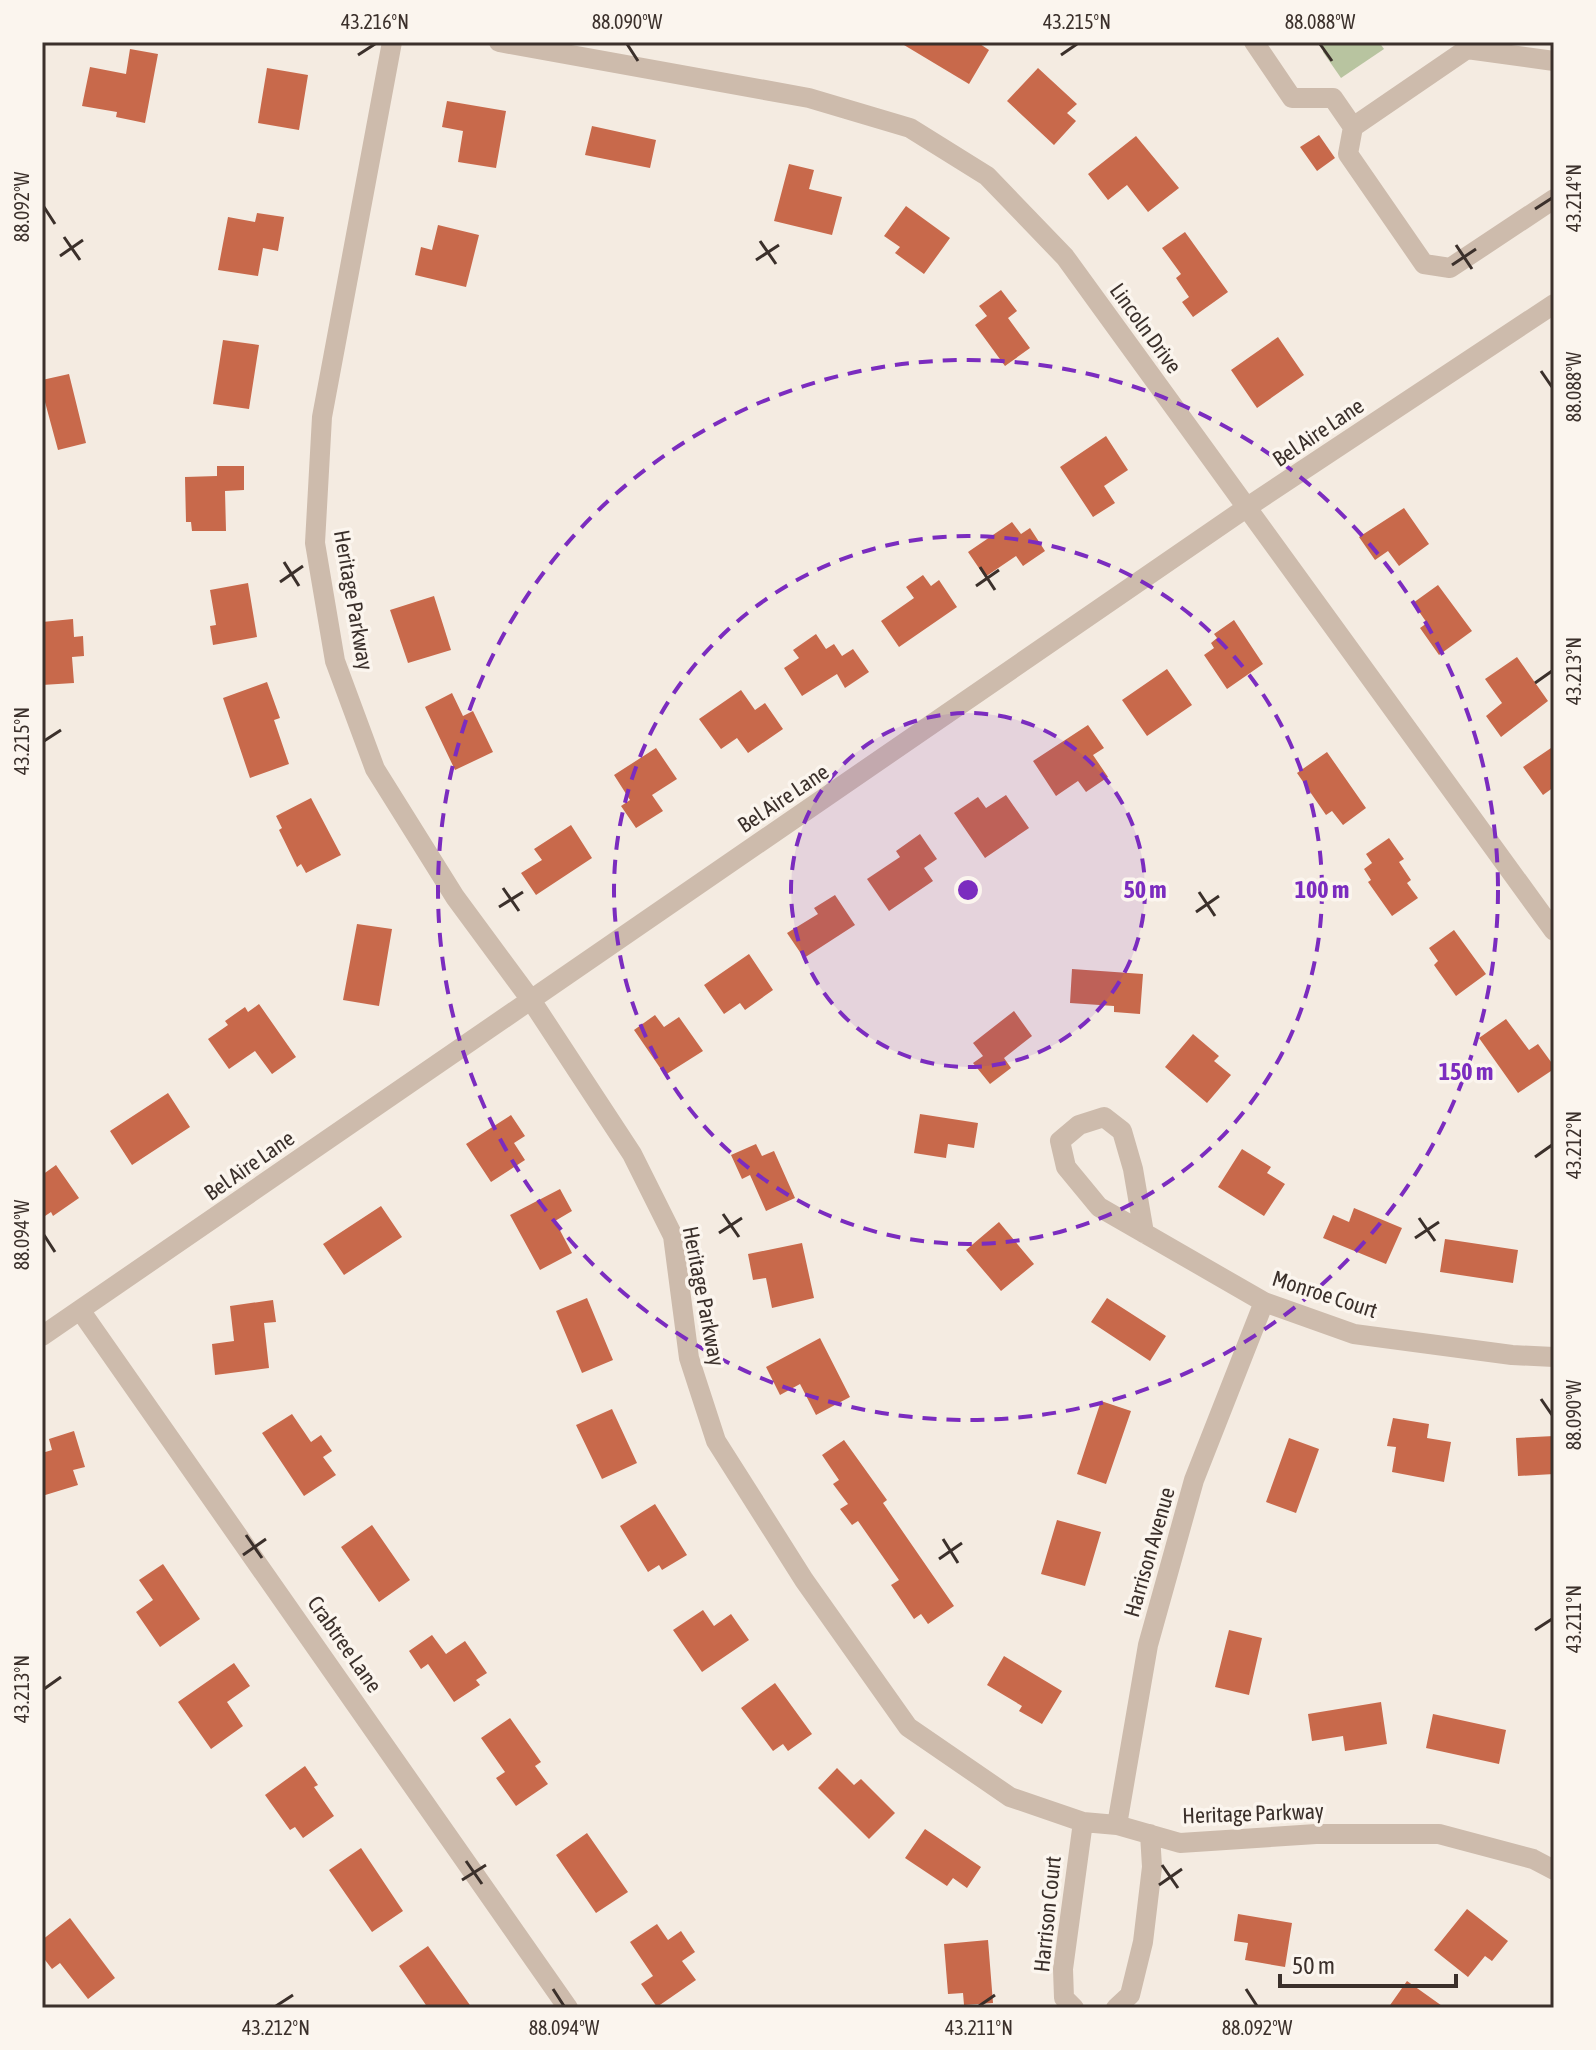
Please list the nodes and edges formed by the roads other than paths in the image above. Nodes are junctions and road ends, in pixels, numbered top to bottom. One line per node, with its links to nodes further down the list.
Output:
1 (392, 42): 10 (street, Heritage Parkway)
2 (499, 42): 8 (street, Lincoln Drive)
3 (1254, 42): 5 (street)
4 (1554, 61): 5 (street)
5 (1353, 127): 6 (street)
6 (1552, 205)
7 (1554, 304): 8 (street, Bel Aire Lane)
8 (1246, 508): 9 (street, Lincoln Drive); 10 (street, Bel Aire Lane)
9 (1554, 931)
10 (531, 1000): 13 (street, Bel Aire Lane); 16 (street, Heritage Parkway)
11 (1144, 1233): 11 (street, Monroe Court); 12 (street, Monroe Court)
12 (1264, 1302): 15 (street, Monroe Court); 17 (street, Harrison Avenue)
13 (80, 1310): 14 (street, Bel Aire Lane); 20 (street, Crabtree Lane)
14 (42, 1336)
15 (1554, 1357)
16 (1083, 1822): 17 (street, Heritage Parkway); 21 (street, Harrison Court)
17 (1117, 1825): 18 (street, Heritage Parkway)
18 (1150, 1834): 19 (street, Heritage Parkway); 22 (street)
19 (1554, 1870)
20 (568, 2008)
21 (1074, 2008)
22 (1116, 2008)

